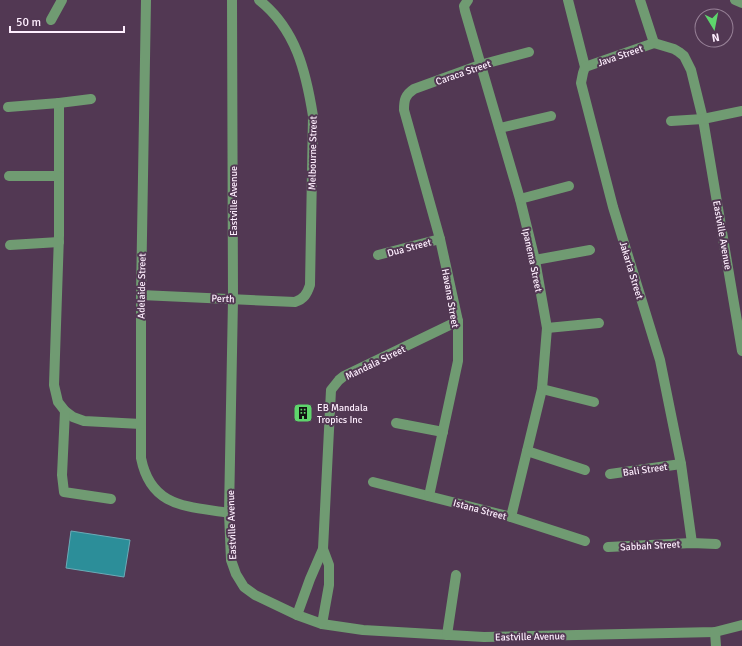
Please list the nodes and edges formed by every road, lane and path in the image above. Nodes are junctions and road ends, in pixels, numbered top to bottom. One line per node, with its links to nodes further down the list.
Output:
1 (62, 0): 10 (street)
2 (146, 0): 34 (street, Adelaide Street)
3 (232, 0): 36 (street, Eastville Avenue)
4 (259, 0): 35 (street, Melbourne Street)
5 (568, 0): 14 (street, Jakarta Street)
6 (640, 0): 11 (street)
7 (735, 0): 9 (street)
8 (466, 3): 13 (street, Ipanema Street)
9 (742, 3)
10 (51, 20)
11 (654, 43): 14 (street, Java Street); 21 (street, Eastville Avenue)
12 (529, 52): 13 (street, Caraca Street)
13 (480, 65): 16 (street, Caraca Street); 23 (street, Ipanema Street)
14 (585, 67): 48 (street, Jakarta Street)
15 (91, 99): 17 (street)
16 (404, 102): 28 (street, Havana Street)
17 (59, 103): 18 (street); 25 (street)
18 (8, 108)
19 (742, 111): 21 (street)
20 (551, 116): 23 (street)
21 (703, 119): 22 (street); 40 (street, Eastville Avenue)
22 (671, 122)
23 (500, 128): 27 (street, Ipanema Street)
24 (8, 176): 25 (street)
25 (59, 176): 29 (street)
26 (569, 186): 27 (street)
27 (520, 199): 33 (street, Ipanema Street)
28 (440, 239): 32 (street, Dua Street); 37 (street, Havana Street)
29 (59, 242): 30 (street); 43 (street)
30 (10, 245)
31 (590, 250): 33 (street)
32 (378, 256)
33 (534, 260): 39 (street, Ipanema Street)
34 (141, 295): 36 (street, Perth); 45 (street, Adelaide Street)
35 (304, 297): 36 (street, Perth)
36 (233, 299): 54 (street, Eastville Avenue)
37 (458, 321): 46 (street, Havana Street); 60 (street, Mandala Street)
38 (599, 323): 39 (street)
39 (547, 328): 41 (street, Ipanema Street)
40 (742, 351)
41 (542, 389): 42 (street); 47 (street, Ipanema Street)
42 (594, 402)
43 (65, 411): 45 (street); 53 (street)
44 (396, 423): 46 (street)
45 (141, 424): 54 (street, Adelaide Street)
46 (443, 432): 52 (street, Havana Street)
47 (527, 451): 49 (street); 55 (street, Ipanema Street)
48 (681, 464): 50 (street, Bali Street); 57 (street, Jakarta Street)
49 (585, 470)
50 (610, 474)
51 (373, 482): 52 (street, Istana Street)
52 (429, 496): 55 (street, Istana Street)
53 (111, 499)
54 (229, 513): 62 (street, Eastville Avenue)
55 (511, 517): 56 (street, Istana Street)
56 (585, 541)
57 (692, 542): 58 (street, Sabbah Street); 59 (street, Sabbah Street)
58 (716, 544)
59 (608, 547)
60 (323, 549): 62 (street); 63 (street)
61 (456, 575): 66 (street)
62 (297, 615): 63 (street, Eastville Avenue)
63 (322, 624): 66 (street, Eastville Avenue)
64 (742, 625): 65 (street, Eastville Avenue)
65 (715, 632): 67 (street, Eastville Avenue); 68 (street)
66 (448, 635): 67 (street, Eastville Avenue)
67 (483, 641)
68 (716, 646)

